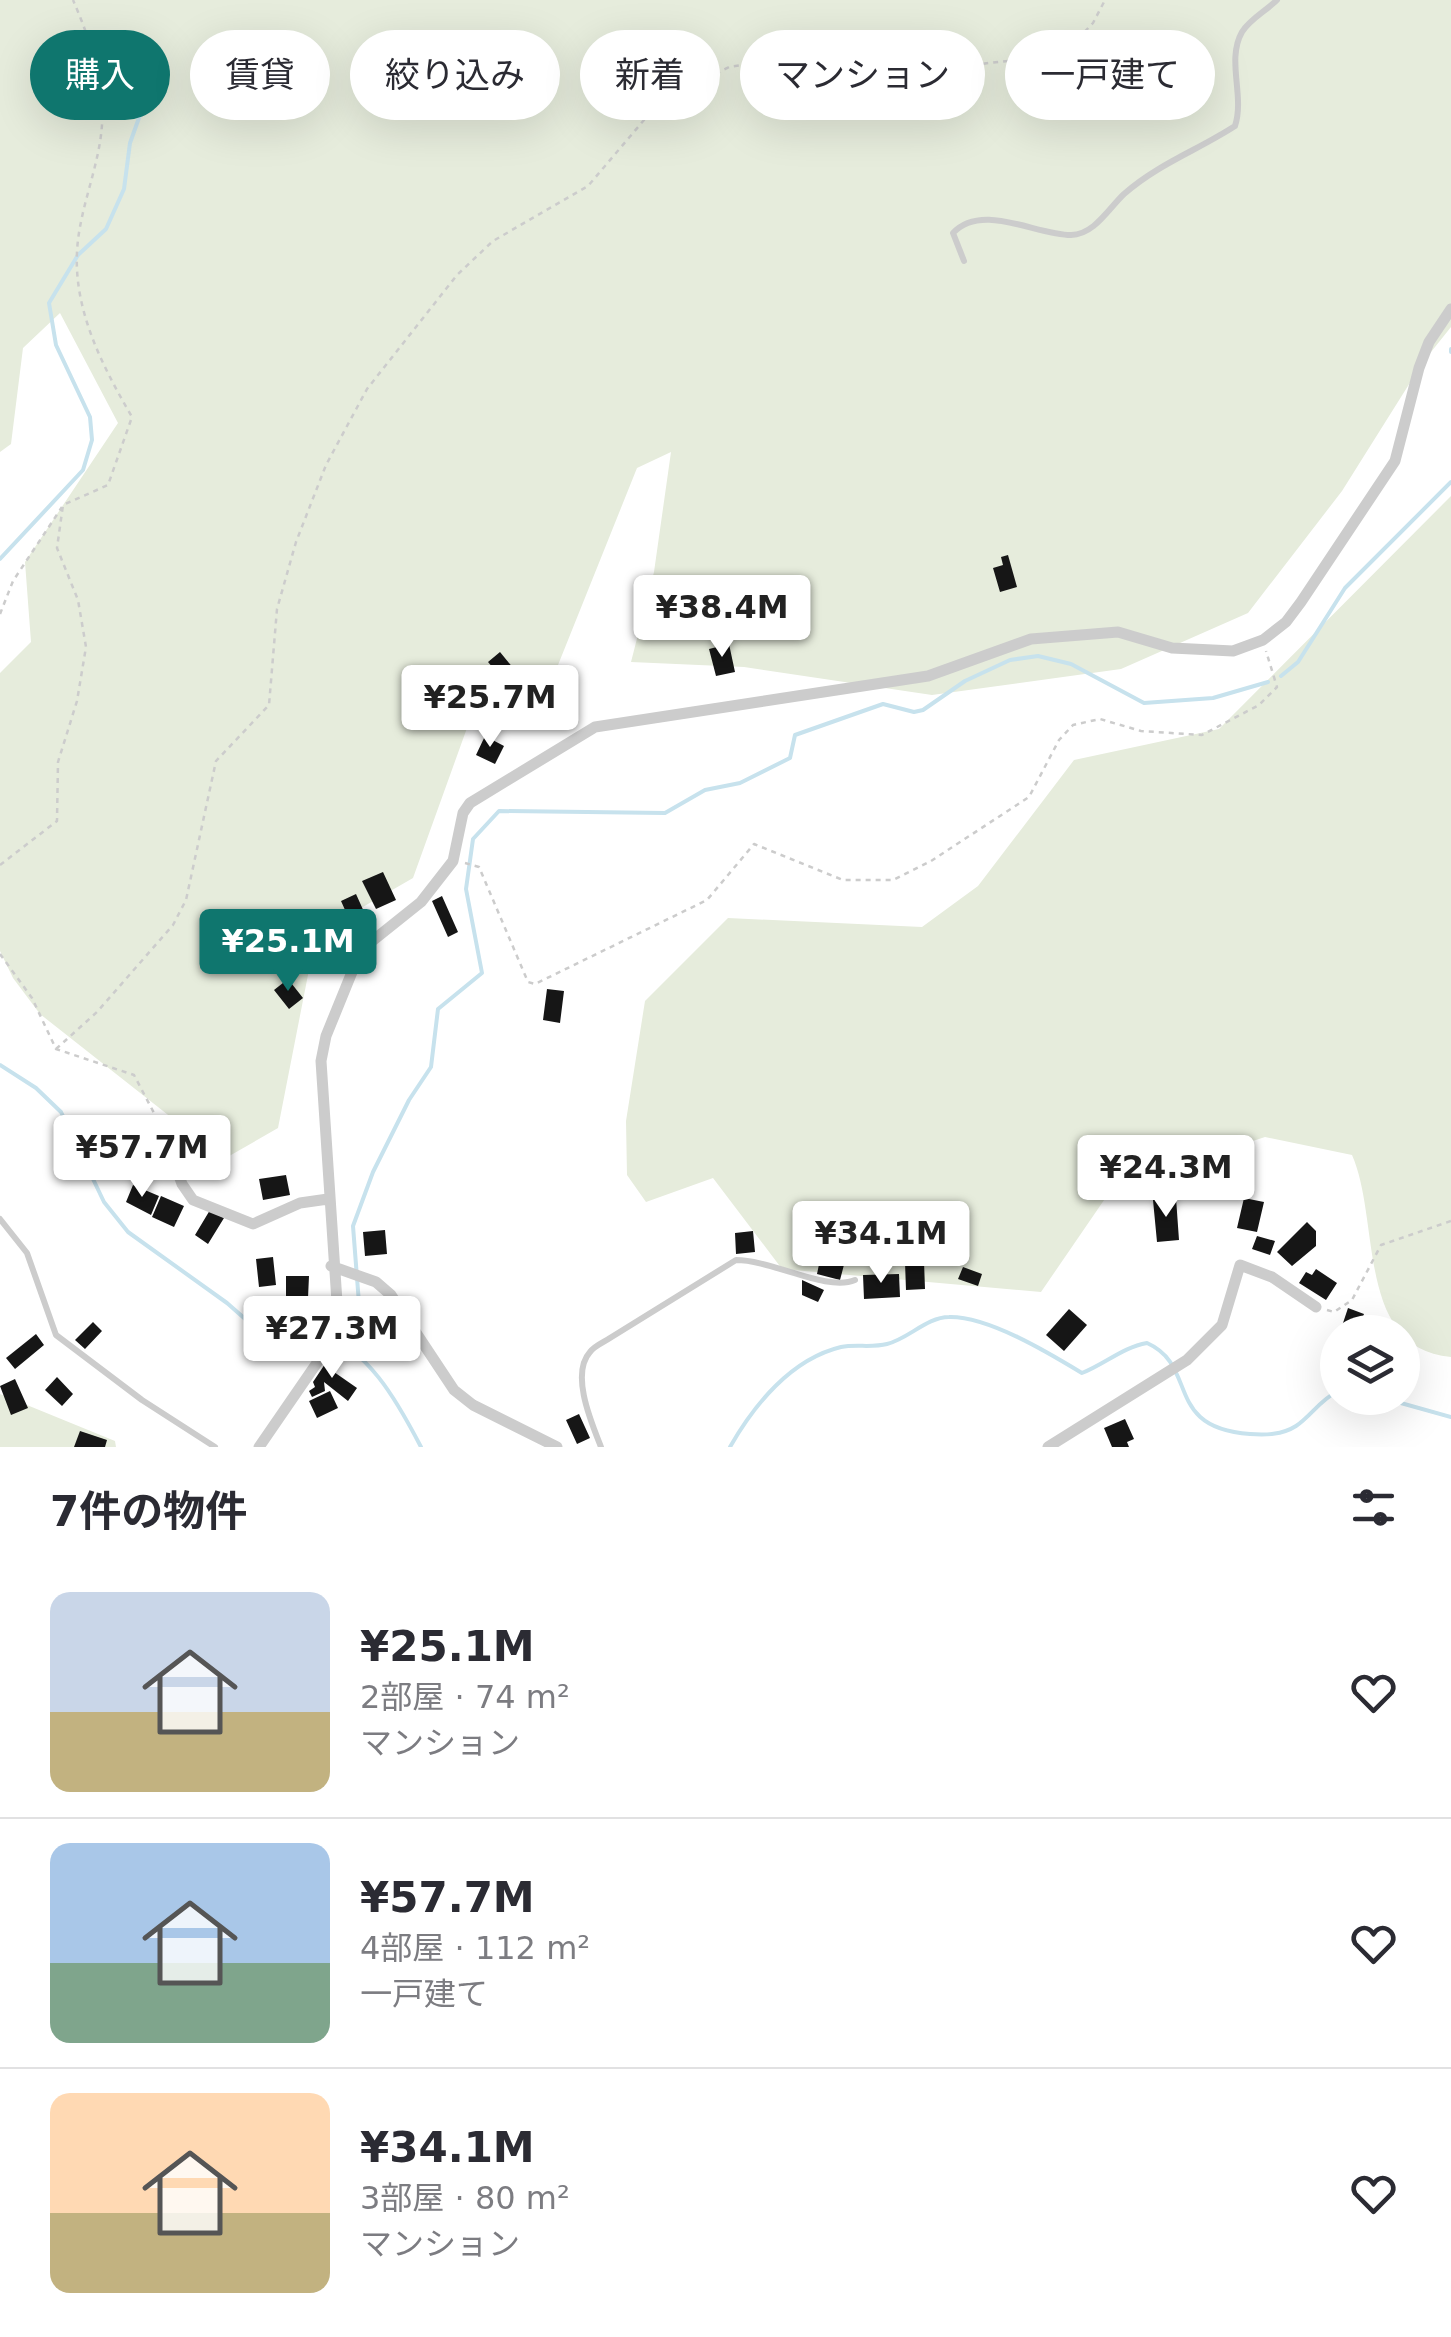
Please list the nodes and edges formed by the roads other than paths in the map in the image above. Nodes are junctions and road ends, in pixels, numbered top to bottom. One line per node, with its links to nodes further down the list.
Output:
1 (1277, 0): 2 (lane)
2 (964, 261)
3 (1451, 309): 5 (street)
4 (160, 1123): 5 (street)
5 (328, 1198): 7 (street)
6 (0, 1218): 10 (lane)
7 (331, 1266): 11 (street); 12 (street)
8 (856, 1280): 13 (lane)
9 (1316, 1307): 14 (street)
10 (215, 1447)
11 (258, 1447)
12 (557, 1447)
13 (601, 1447)
14 (1048, 1447)

